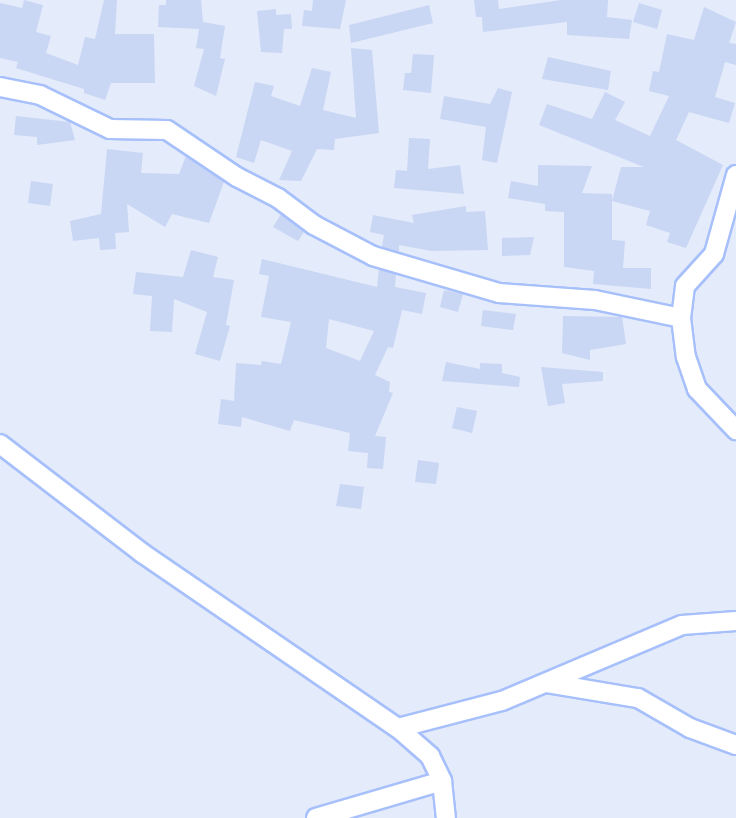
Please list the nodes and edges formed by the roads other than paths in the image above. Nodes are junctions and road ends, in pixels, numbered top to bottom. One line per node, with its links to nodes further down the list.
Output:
1 (0, 87): 4 (street)
2 (736, 175): 3 (street)
3 (731, 214): 4 (street)
4 (681, 318): 5 (street)
5 (736, 430)
6 (0, 444): 9 (street)
7 (736, 621): 8 (street)
8 (547, 683): 9 (street); 10 (street)
9 (398, 728): 11 (street)
10 (736, 745)
11 (442, 781): 12 (street); 13 (street)
12 (316, 818)
13 (446, 818)

